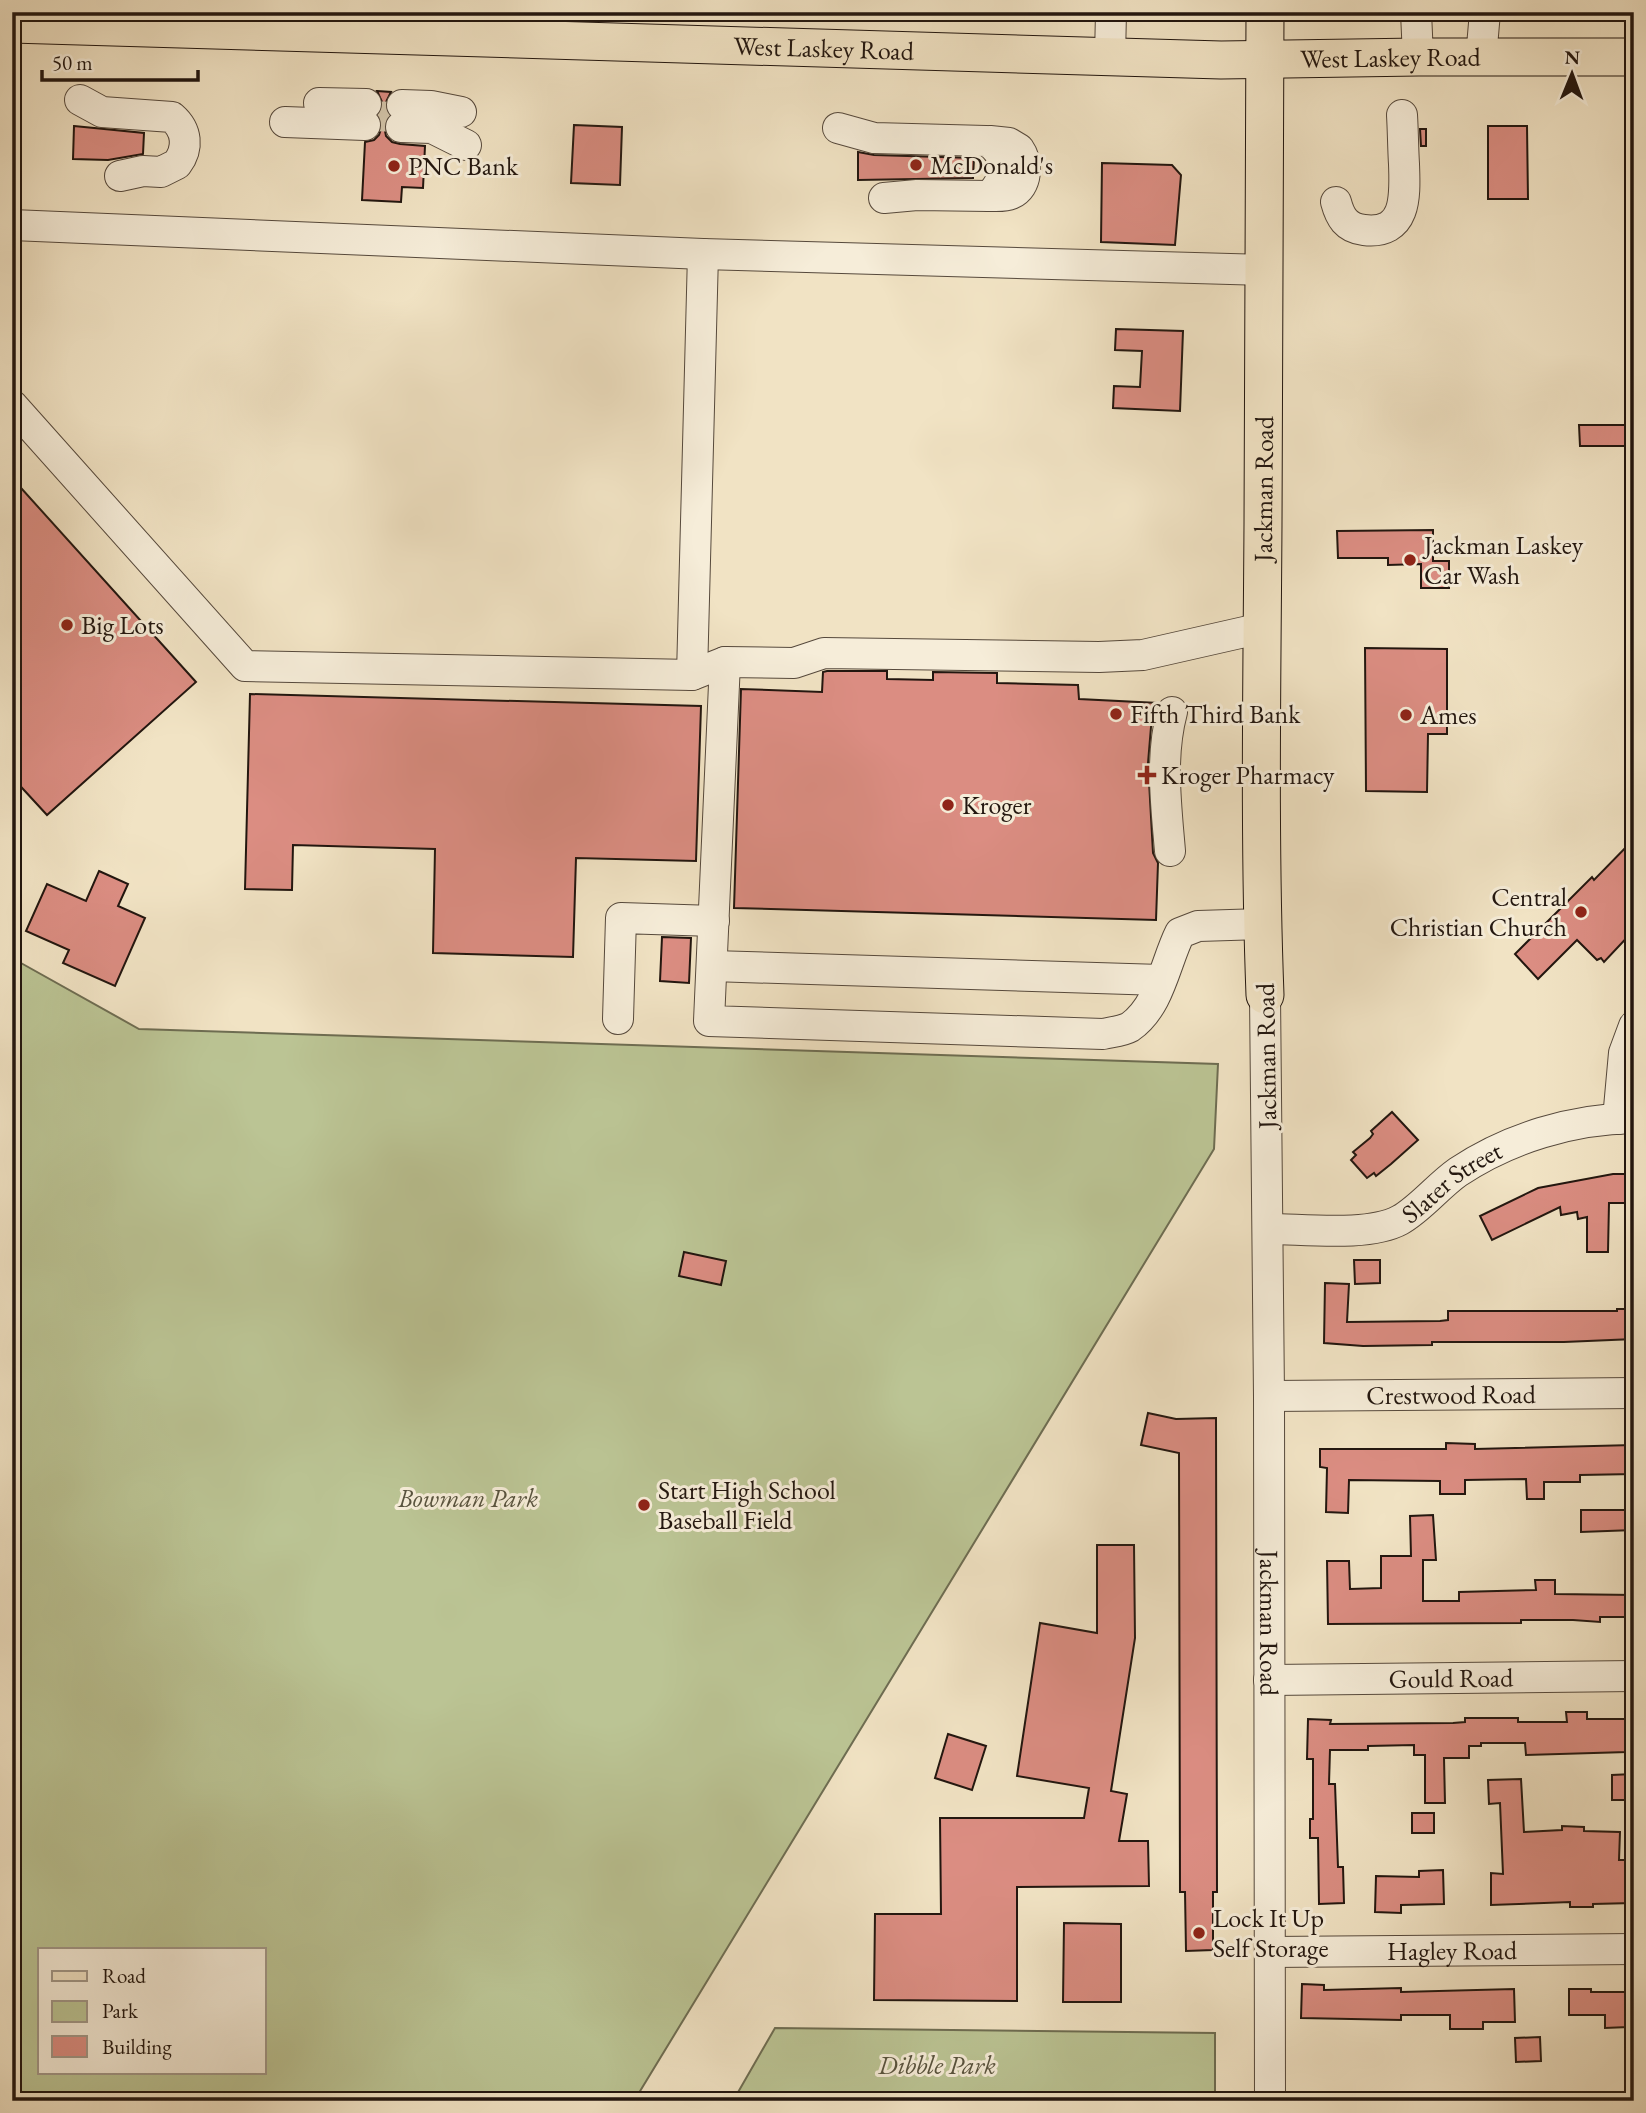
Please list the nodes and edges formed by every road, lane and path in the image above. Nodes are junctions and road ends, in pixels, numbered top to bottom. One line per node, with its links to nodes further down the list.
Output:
1 (1111, 12): 6 (street)
2 (1265, 12): 10 (main road, Jackman Road)
3 (1416, 12): 7 (street)
4 (1485, 12): 9 (street)
5 (12, 24): 6 (main road, West Laskey Road)
6 (1110, 57): 10 (main road, West Laskey Road)
7 (1418, 57): 9 (main road, West Laskey Road); 10 (main road, West Laskey Road)
8 (1634, 57): 9 (main road, West Laskey Road)
9 (1481, 58)
10 (1265, 60): 23 (main road, Jackman Road)
11 (80, 100): 18 (street)
12 (302, 113): 13 (street)
13 (366, 115)
14 (1402, 115): 20 (street)
15 (401, 116): 17 (street)
16 (838, 128): 19 (street)
17 (464, 130)
18 (120, 176)
19 (884, 198)
20 (1336, 202)
21 (12, 225): 22 (street)
22 (703, 254): 23 (street); 27 (street)
23 (1266, 270): 25 (main road, Jackman Road)
24 (12, 405): 27 (street)
25 (1262, 628): 26 (street); 31 (main road, Jackman Road)
26 (725, 662): 27 (street); 30 (street)
27 (692, 675)
28 (1181, 821): 29 (street)
29 (1170, 850)
30 (714, 921): 32 (street); 35 (street)
31 (1262, 924): 33 (street); 34 (main road, Jackman Road)
32 (712, 966): 33 (street); 33 (street)
33 (1161, 981)
34 (1265, 995): 38 (street, Jackman Road)
35 (618, 1019)
36 (1634, 1026): 37 (street)
37 (1626, 1118): 38 (street, Slater Street)
38 (1268, 1229): 40 (street, Jackman Road)
39 (1634, 1393): 40 (street, Crestwood Road)
40 (1269, 1396): 42 (street, Jackman Road)
41 (1634, 1676): 42 (street, Gould Road)
42 (1269, 1680): 44 (street, Jackman Road)
43 (1634, 1950): 44 (street, Hagley Road)
44 (1270, 1952): 45 (street, Jackman Road)
45 (1269, 2101)

